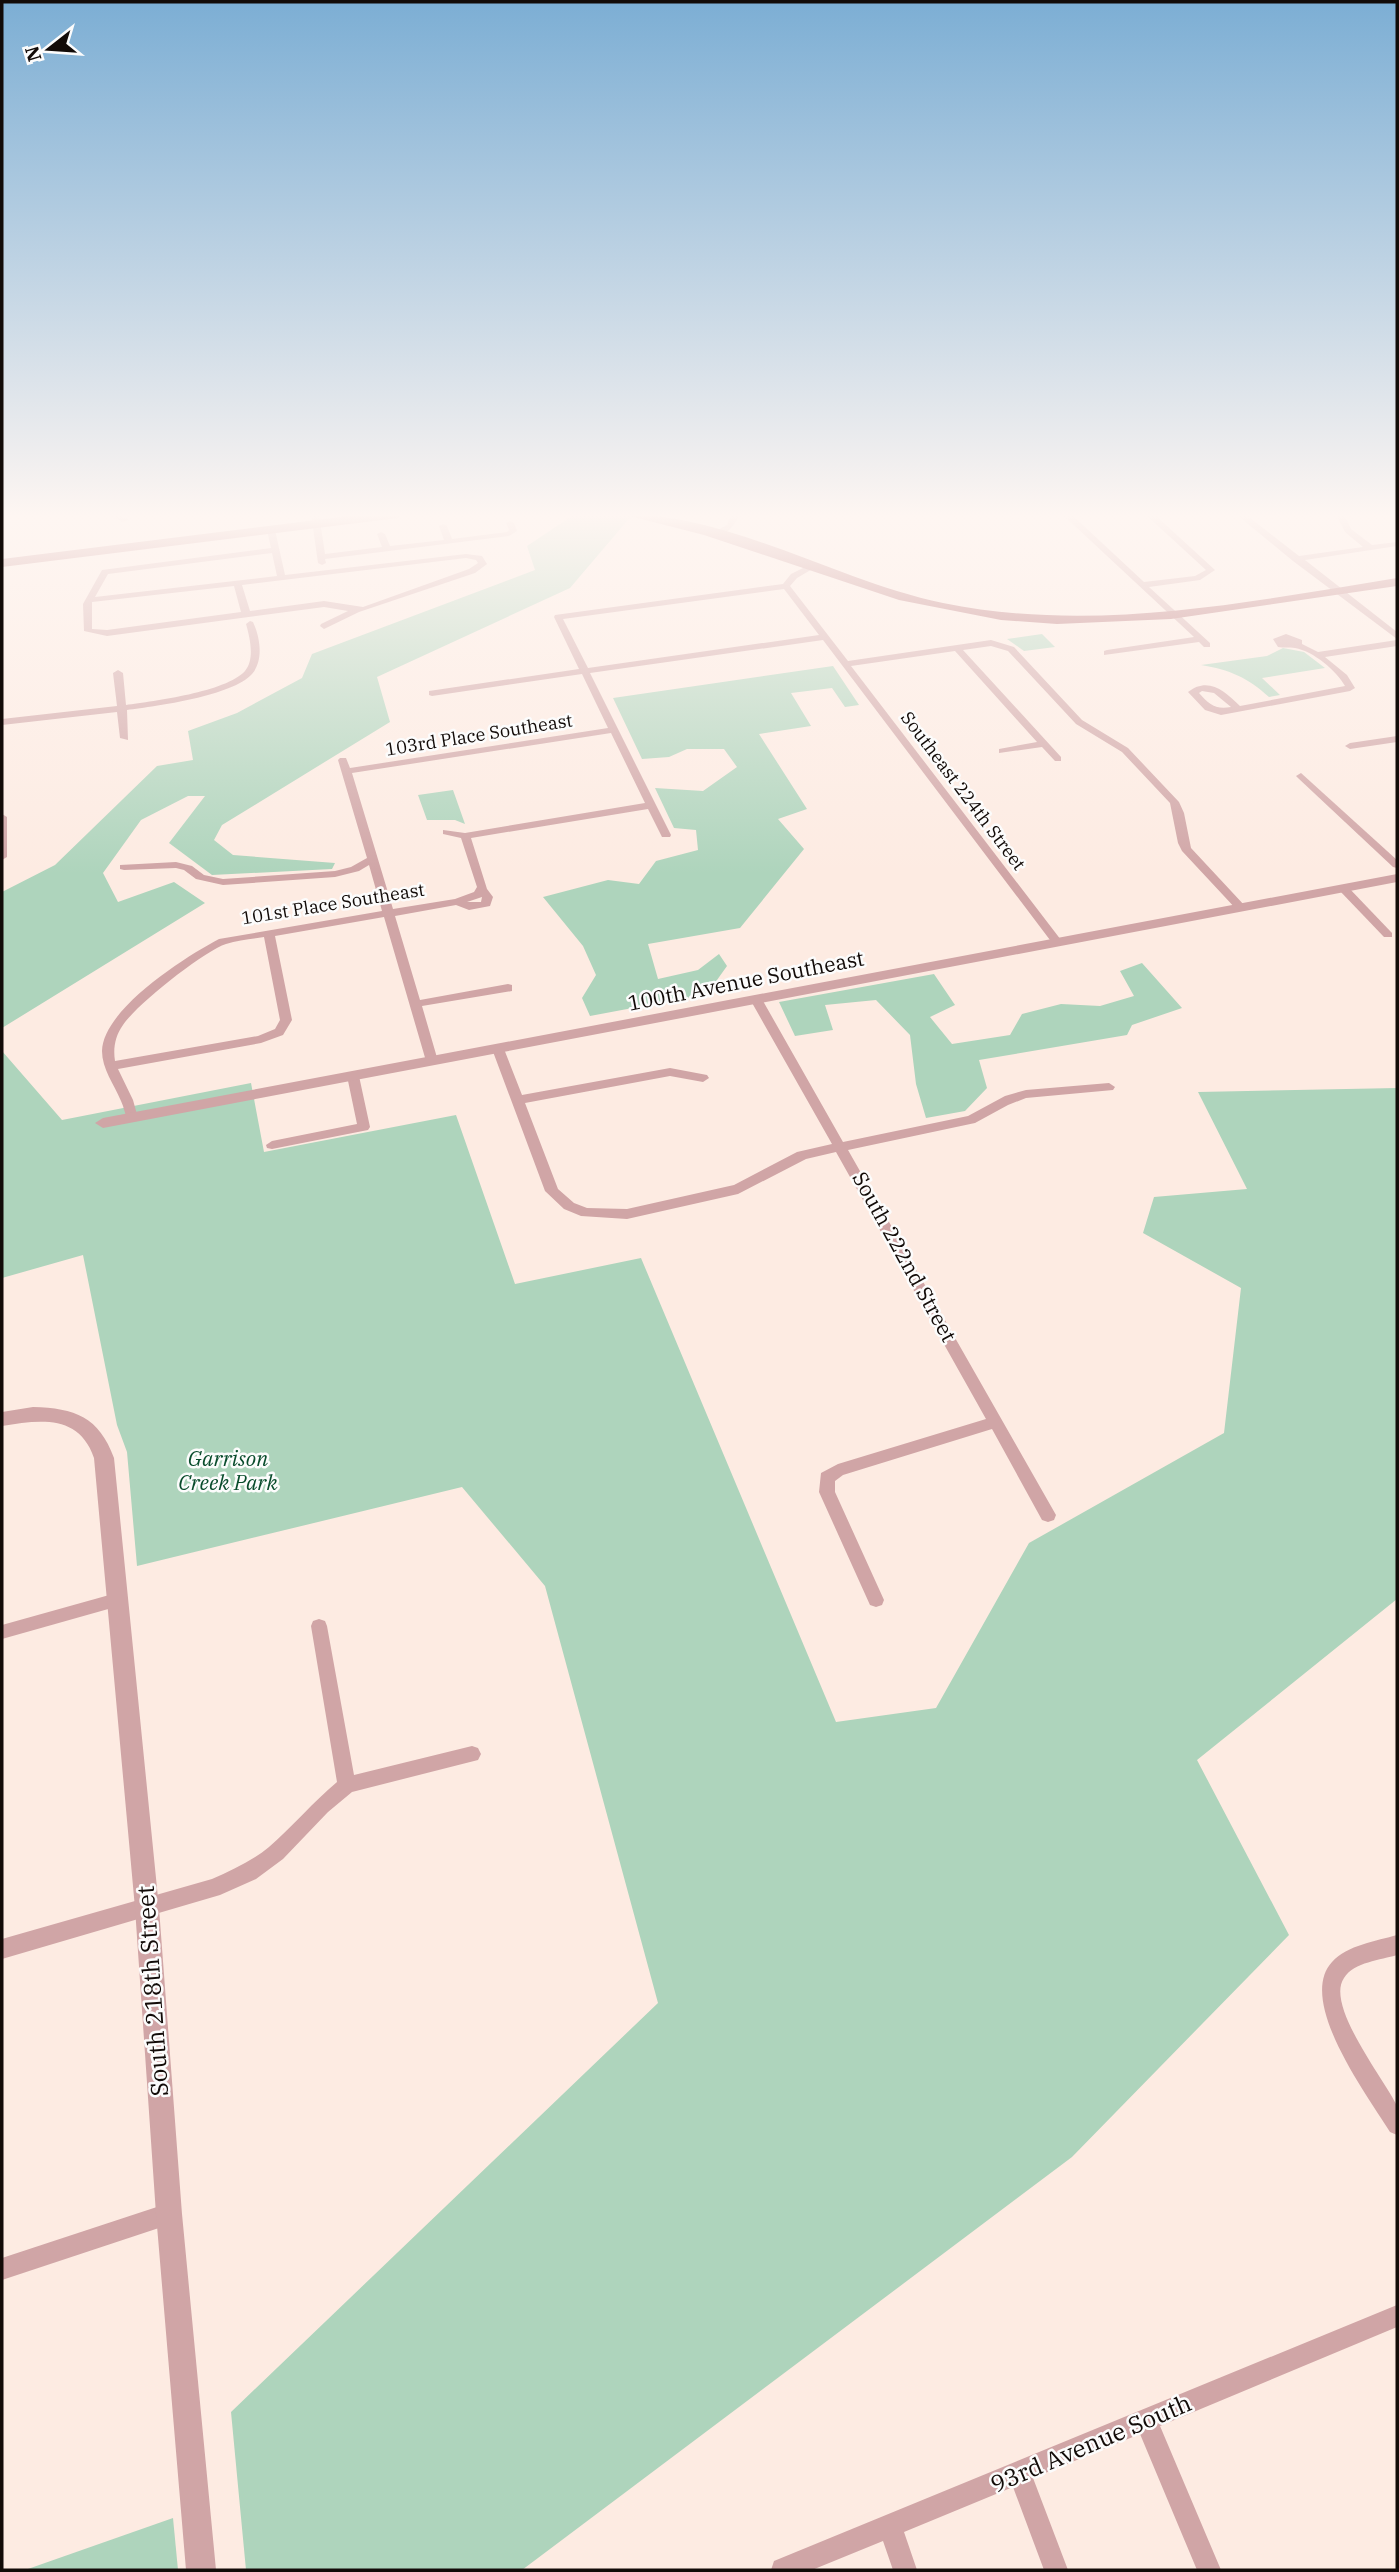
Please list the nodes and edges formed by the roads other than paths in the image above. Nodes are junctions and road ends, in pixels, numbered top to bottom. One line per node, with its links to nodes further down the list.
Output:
1 (251, 634): 15 (street)
2 (567, 634): 12 (street)
3 (823, 634): 5 (street, Southeast 224th Street)
4 (1194, 634): 9 (street)
5 (825, 637): 11 (street, Southeast 224th Street); 12 (street)
6 (1397, 643): 10 (street)
7 (1297, 645): 10 (street)
8 (957, 648): 11 (street); 21 (street); 37 (street)
9 (1107, 653)
10 (1318, 655): 16 (street)
11 (846, 664): 41 (street, Southeast 224th Street)
12 (585, 671): 14 (street); 18 (street)
13 (118, 673): 15 (street)
14 (432, 693)
15 (121, 707): 17 (street); 19 (street)
16 (1237, 708)
17 (2, 722)
18 (615, 730): 26 (street); 32 (street, 103rd Place Southeast)
19 (125, 738)
20 (1397, 739): 22 (street)
21 (1044, 744): 23 (street); 24 (street)
22 (1350, 746)
23 (1002, 751)
24 (1058, 759)
25 (1301, 776): 33 (street)
26 (652, 805): 29 (street); 30 (street)
27 (2, 817): 31 (street)
28 (446, 832): 30 (street)
29 (666, 835)
30 (465, 836): 38 (street, 101st Place Southeast)
31 (2, 857)
32 (372, 859): 34 (street); 38 (street)
33 (1397, 865)
34 (124, 867)
35 (1397, 878): 36 (street, 100th Avenue Southeast)
36 (1343, 888): 37 (street, 100th Avenue Southeast); 40 (street)
37 (1241, 908): 41 (street, 100th Avenue Southeast)
38 (388, 912): 39 (street, 101st Place Southeast); 44 (street)
39 (269, 932): 47 (street, 101st Place Southeast); 47 (street)
40 (1388, 935)
41 (1057, 942): 43 (street, 100th Avenue Southeast)
42 (508, 988): 44 (street)
43 (757, 1001): 45 (street, 100th Avenue Southeast); 55 (street, South 222nd Street)
44 (415, 1004): 46 (street)
45 (498, 1049): 46 (street, 100th Avenue Southeast); 51 (street)
46 (432, 1061): 48 (street, 100th Avenue Southeast)
47 (112, 1066): 52 (street)
48 (353, 1076): 52 (street, 100th Avenue Southeast); 54 (street)
49 (703, 1078): 51 (street)
50 (1109, 1087): 55 (street)
51 (518, 1100): 55 (street)
52 (132, 1118): 53 (street, 100th Avenue Southeast)
53 (103, 1123)
54 (272, 1145)
55 (841, 1145): 57 (street, South 222nd Street)
56 (2, 1419): 59 (street, South 218th Street)
57 (995, 1422): 58 (street, South 222nd Street); 60 (street)
58 (1048, 1515)
59 (120, 1599): 62 (street); 65 (street, South 218th Street)
60 (876, 1600)
61 (319, 1626): 64 (street)
62 (2, 1632)
63 (472, 1754): 64 (street)
64 (347, 1786): 65 (street)
65 (147, 1908): 67 (street); 69 (street, South 218th Street)
66 (1397, 1945): 68 (street)
67 (2, 1949)
68 (1397, 2125)
69 (169, 2214): 70 (street); 75 (street, South 218th Street)
70 (2, 2269)
71 (1397, 2316): 72 (street, 93rd Avenue South)
72 (1146, 2421): 73 (street, 93rd Avenue South); 79 (street)
73 (1020, 2474): 74 (street, 93rd Avenue South); 78 (street)
74 (891, 2528): 76 (street, 93rd Avenue South); 77 (street)
75 (201, 2570)
76 (783, 2570)
77 (905, 2570)
78 (1056, 2570)
79 (1209, 2570)

